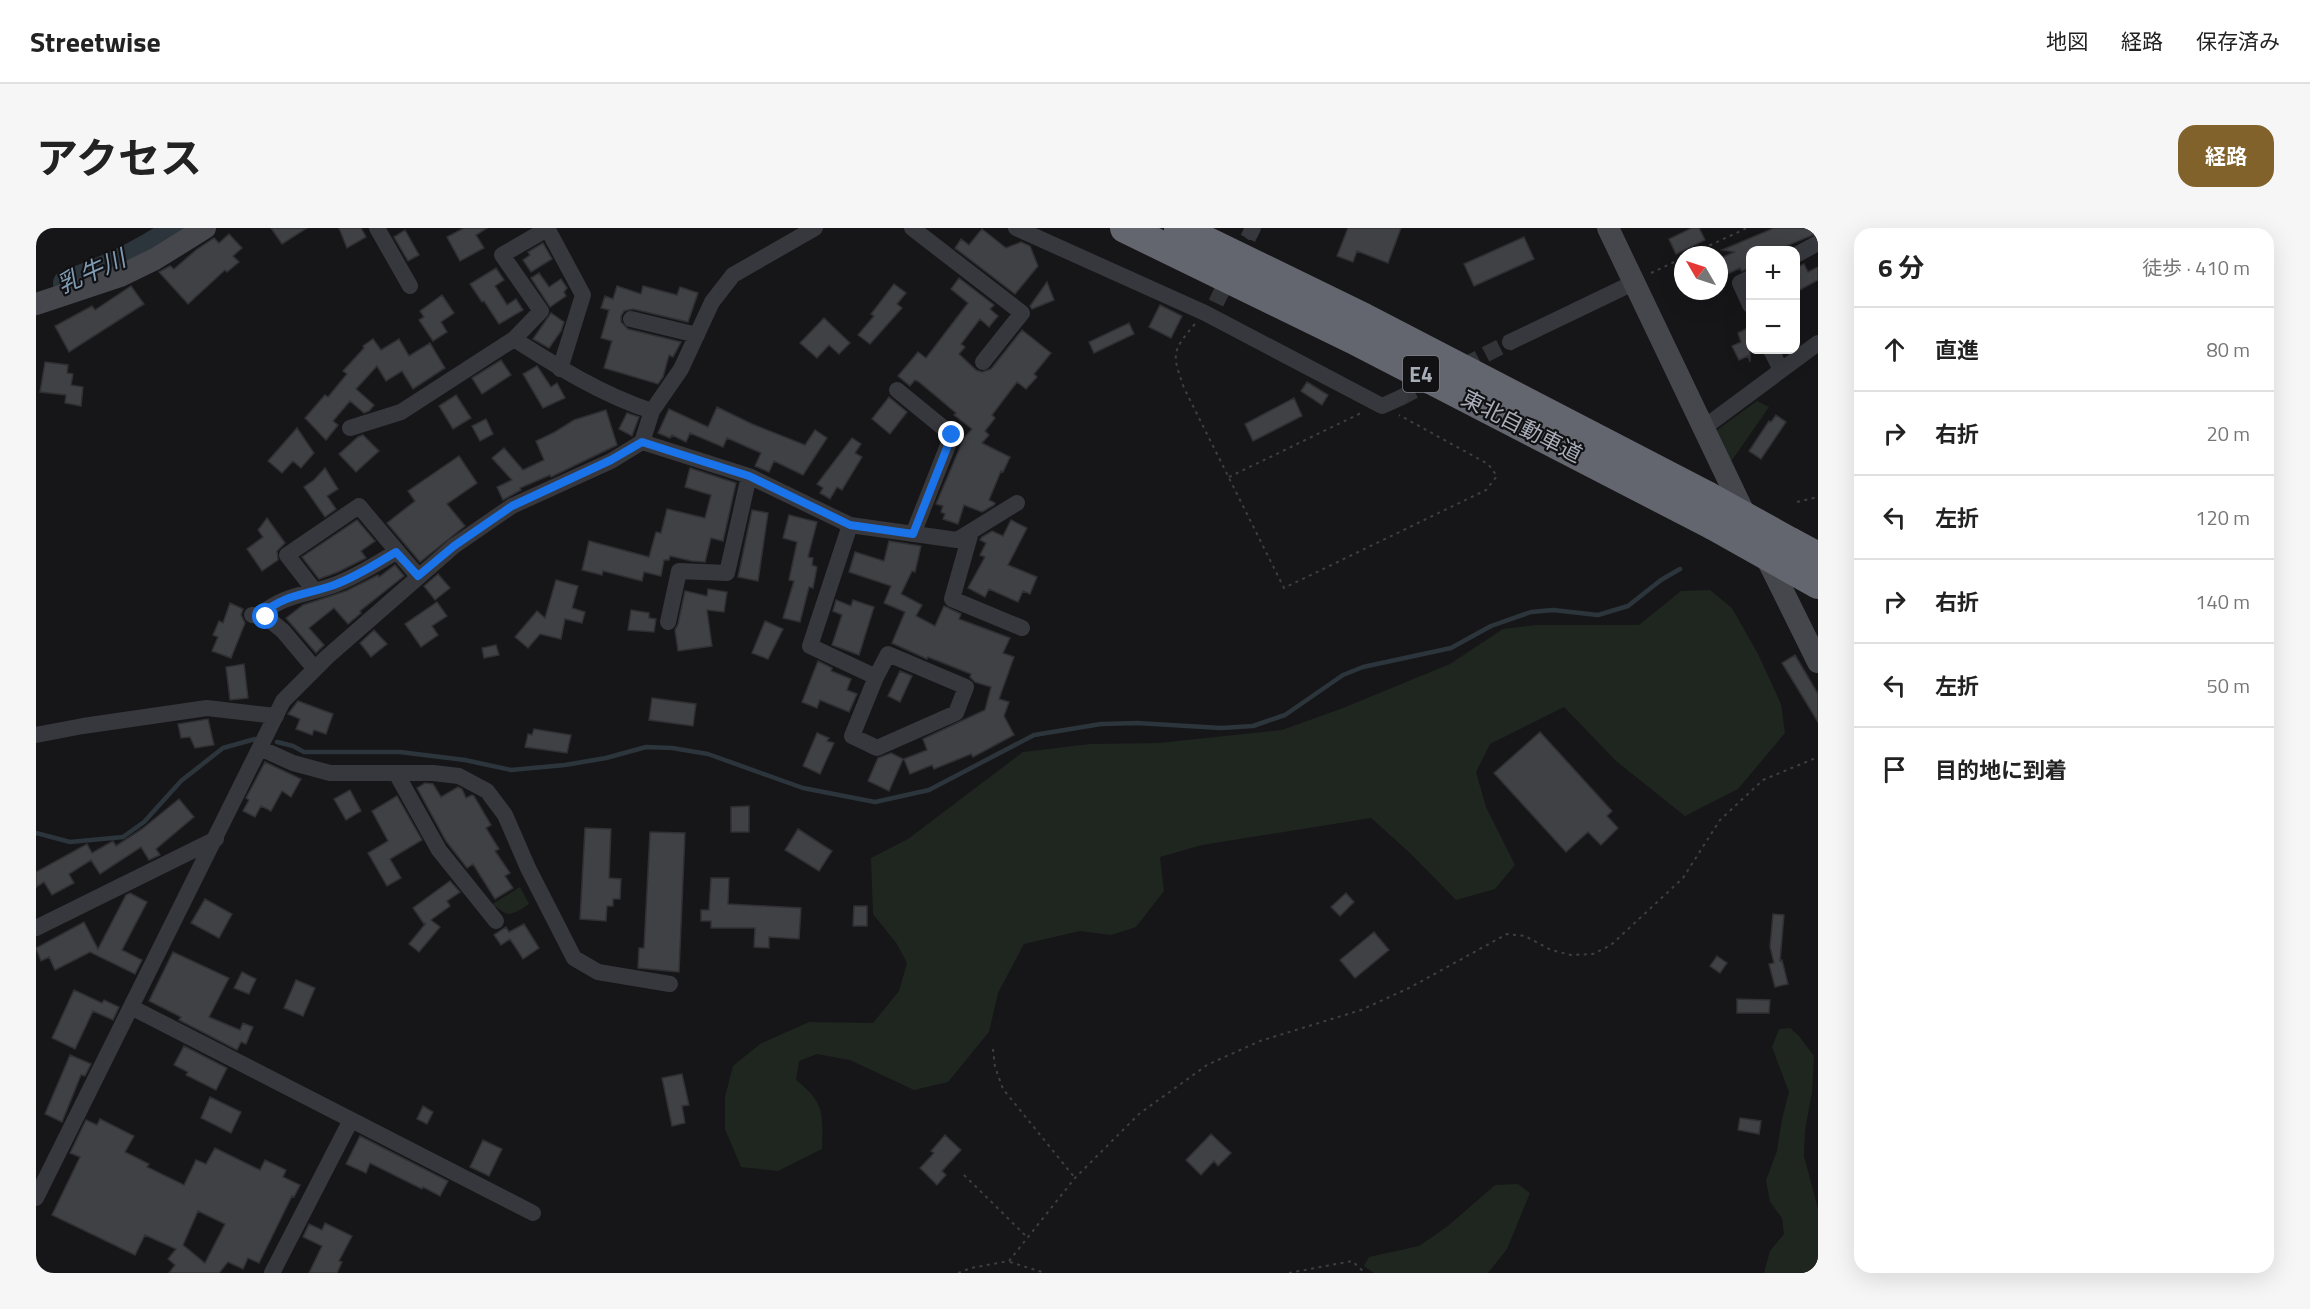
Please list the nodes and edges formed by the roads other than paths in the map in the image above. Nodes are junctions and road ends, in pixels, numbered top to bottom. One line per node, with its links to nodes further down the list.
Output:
1 (205, 228): 16 (street)
2 (377, 228): 14 (street)
3 (815, 228): 18 (street)
4 (912, 228): 23 (street)
5 (1016, 228): 27 (street)
6 (1125, 228): 38 (highway, 東北自動車道 / E4, bridge)
7 (1179, 228): 38 (highway, 東北自動車道 / E4, bridge)
8 (1608, 228): 13 (street)
9 (547, 229): 19 (street); 24 (street)
10 (1818, 243): 11 (street)
11 (1800, 253)
12 (1746, 280): 15 (street)
13 (1634, 282): 20 (street); 30 (street)
14 (410, 286)
15 (1746, 296)
16 (36, 304)
17 (631, 320): 18 (street)
18 (697, 335): 28 (street)
19 (514, 339): 24 (street); 29 (street)
20 (1510, 342)
21 (1818, 342): 25 (street)
22 (1773, 354): 25 (street)
23 (983, 363)
24 (560, 369): 28 (street)
25 (1781, 370): 30 (street)
26 (897, 390): 36 (street)
27 (1400, 398)
28 (652, 411): 31 (street)
29 (350, 428)
30 (1702, 429): 43 (street)
31 (642, 442): 32 (street); 39 (street)
32 (749, 476): 34 (street); 41 (street)
33 (1017, 503): 35 (street)
34 (850, 525): 36 (street); 45 (street)
35 (971, 532): 36 (street); 42 (street)
36 (913, 534)
37 (396, 552): 39 (street); 40 (street); 40 (street)
38 (1810, 571)
39 (418, 576): 44 (street)
40 (314, 590): 44 (street)
41 (668, 622)
42 (1022, 628)
43 (1818, 662)
44 (315, 669): 46 (street)
45 (876, 677): 45 (street)
46 (276, 716): 47 (street); 48 (street)
47 (36, 735)
48 (260, 748): 49 (street); 50 (street)
49 (396, 773): 51 (street); 53 (street)
50 (216, 839): 52 (street); 54 (street)
51 (496, 921)
52 (36, 928)
53 (670, 984)
54 (131, 1007): 55 (street); 56 (street)
55 (351, 1120): 57 (street); 58 (street)
56 (36, 1198)
57 (533, 1214)
58 (272, 1273)

